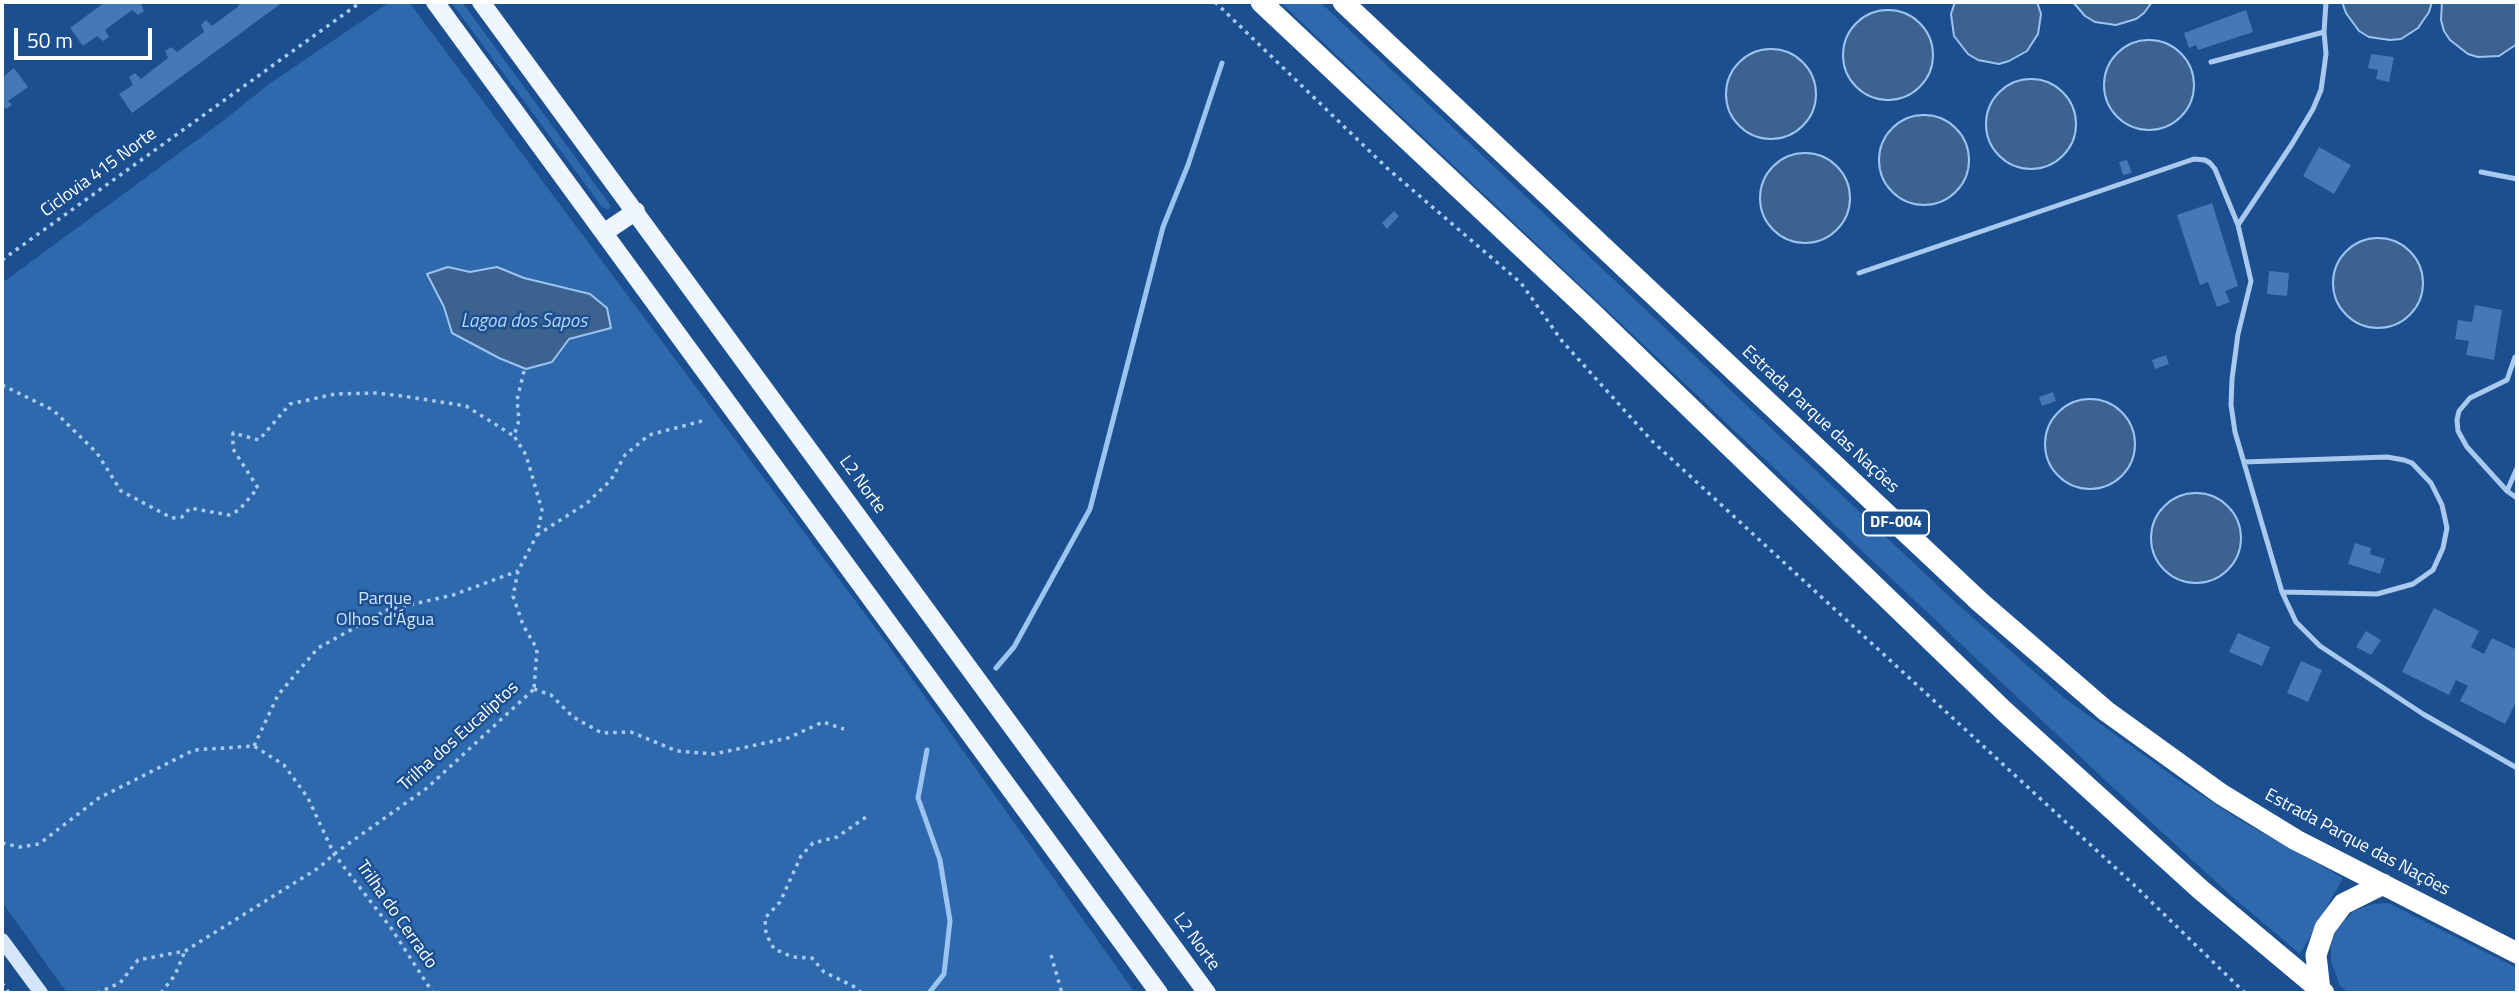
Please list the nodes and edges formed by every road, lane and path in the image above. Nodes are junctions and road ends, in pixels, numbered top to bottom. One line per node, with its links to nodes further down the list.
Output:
1 (361, 2): 15 (path, Ciclovia 415 Norte)
2 (435, 2): 14 (main road)
3 (481, 2): 12 (main road, L2 Norte)
4 (1215, 2): 52 (path)
5 (1261, 2): 42 (highway)
6 (1343, 2): 36 (highway, Estrada Parque das Nações / DF-004)
7 (2326, 2): 8 (lane)
8 (2324, 32): 9 (lane); 13 (lane)
9 (2210, 62)
10 (2481, 172): 11 (lane)
11 (2517, 179)
12 (636, 211): 14 (main road); 51 (main road, L2 Norte)
13 (2238, 225): 16 (lane); 22 (lane)
14 (605, 232): 50 (main road)
15 (2, 260)
16 (1859, 273)
17 (2515, 357): 24 (lane)
18 (524, 370): 21 (path)
19 (2, 385): 21 (path)
20 (702, 421): 26 (path)
21 (513, 436): 26 (path)
22 (2244, 463): 28 (lane); 28 (lane)
23 (2517, 468): 24 (lane)
24 (2507, 491): 25 (lane)
25 (2517, 498)
26 (537, 535): 27 (path)
27 (518, 571): 29 (path); 31 (path)
28 (2281, 592): 32 (lane)
29 (534, 689): 30 (path); 35 (path, Trilha dos Eucaliptos)
30 (844, 729)
31 (254, 746): 34 (path); 35 (path, Trilha do Cerrado)
32 (2517, 768)
33 (869, 815): 48 (path)
34 (2, 843)
35 (334, 854): 38 (path, Trilha dos Eucaliptos); 47 (path, Trilha do Cerrado)
36 (2383, 884): 39 (highway, Estrada Parque das Nações / DF-004); 42 (highway)
37 (2, 940): 44 (street)
38 (185, 951): 45 (path); 46 (path)
39 (2517, 953)
40 (1051, 955): 49 (path)
41 (2, 984): 43 (path)
42 (2322, 992)
43 (9, 993)
44 (41, 993)
45 (97, 993)
46 (161, 993)
47 (433, 993)
48 (861, 993)
49 (1062, 993)
50 (1159, 993)
51 (1207, 993)
52 (2245, 993)

